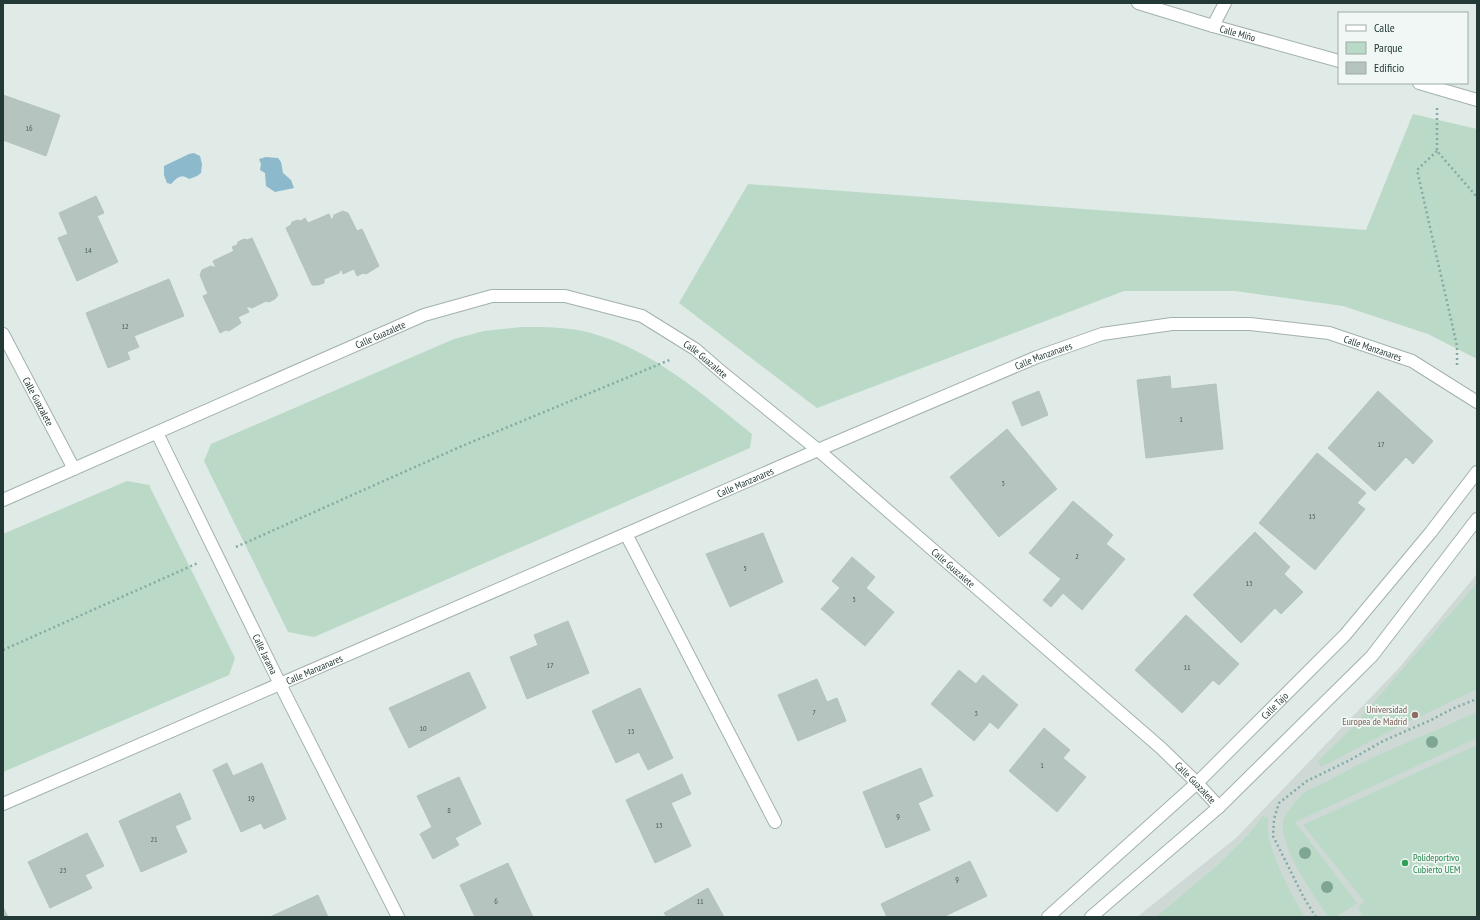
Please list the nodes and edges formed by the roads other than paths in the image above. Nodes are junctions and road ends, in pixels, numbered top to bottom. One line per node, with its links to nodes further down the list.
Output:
1 (1138, 3): 3 (street, Calle Miño)
2 (1225, 3): 3 (street)
3 (1213, 26): 4 (street, Calle Miño)
4 (1338, 61)
5 (1422, 84): 6 (street)
6 (1477, 100)
7 (3, 334): 11 (street, Calle Guazalete)
8 (1477, 402): 10 (street, Calle Manzanares)
9 (157, 433): 10 (street, Calle Guazalete); 11 (street, Calle Guazalete); 16 (street, Calle Jarama)
10 (818, 450): 15 (street, Calle Manzanares); 17 (street, Calle Guazalete)
11 (74, 469): 13 (street, Calle Guazalete)
12 (1477, 472): 17 (street, Calle Tajo)
13 (3, 500)
14 (1477, 520): 19 (street)
15 (626, 534): 16 (street, Calle Manzanares); 20 (street)
16 (280, 684): 18 (street, Calle Manzanares); 21 (street, Calle Jarama)
17 (1197, 783): 19 (street, Calle Guazalete); 22 (street, Calle Tajo)
18 (3, 804)
19 (1219, 807): 23 (street)
20 (775, 822)
21 (398, 917)
22 (1048, 917)
23 (1090, 917)

